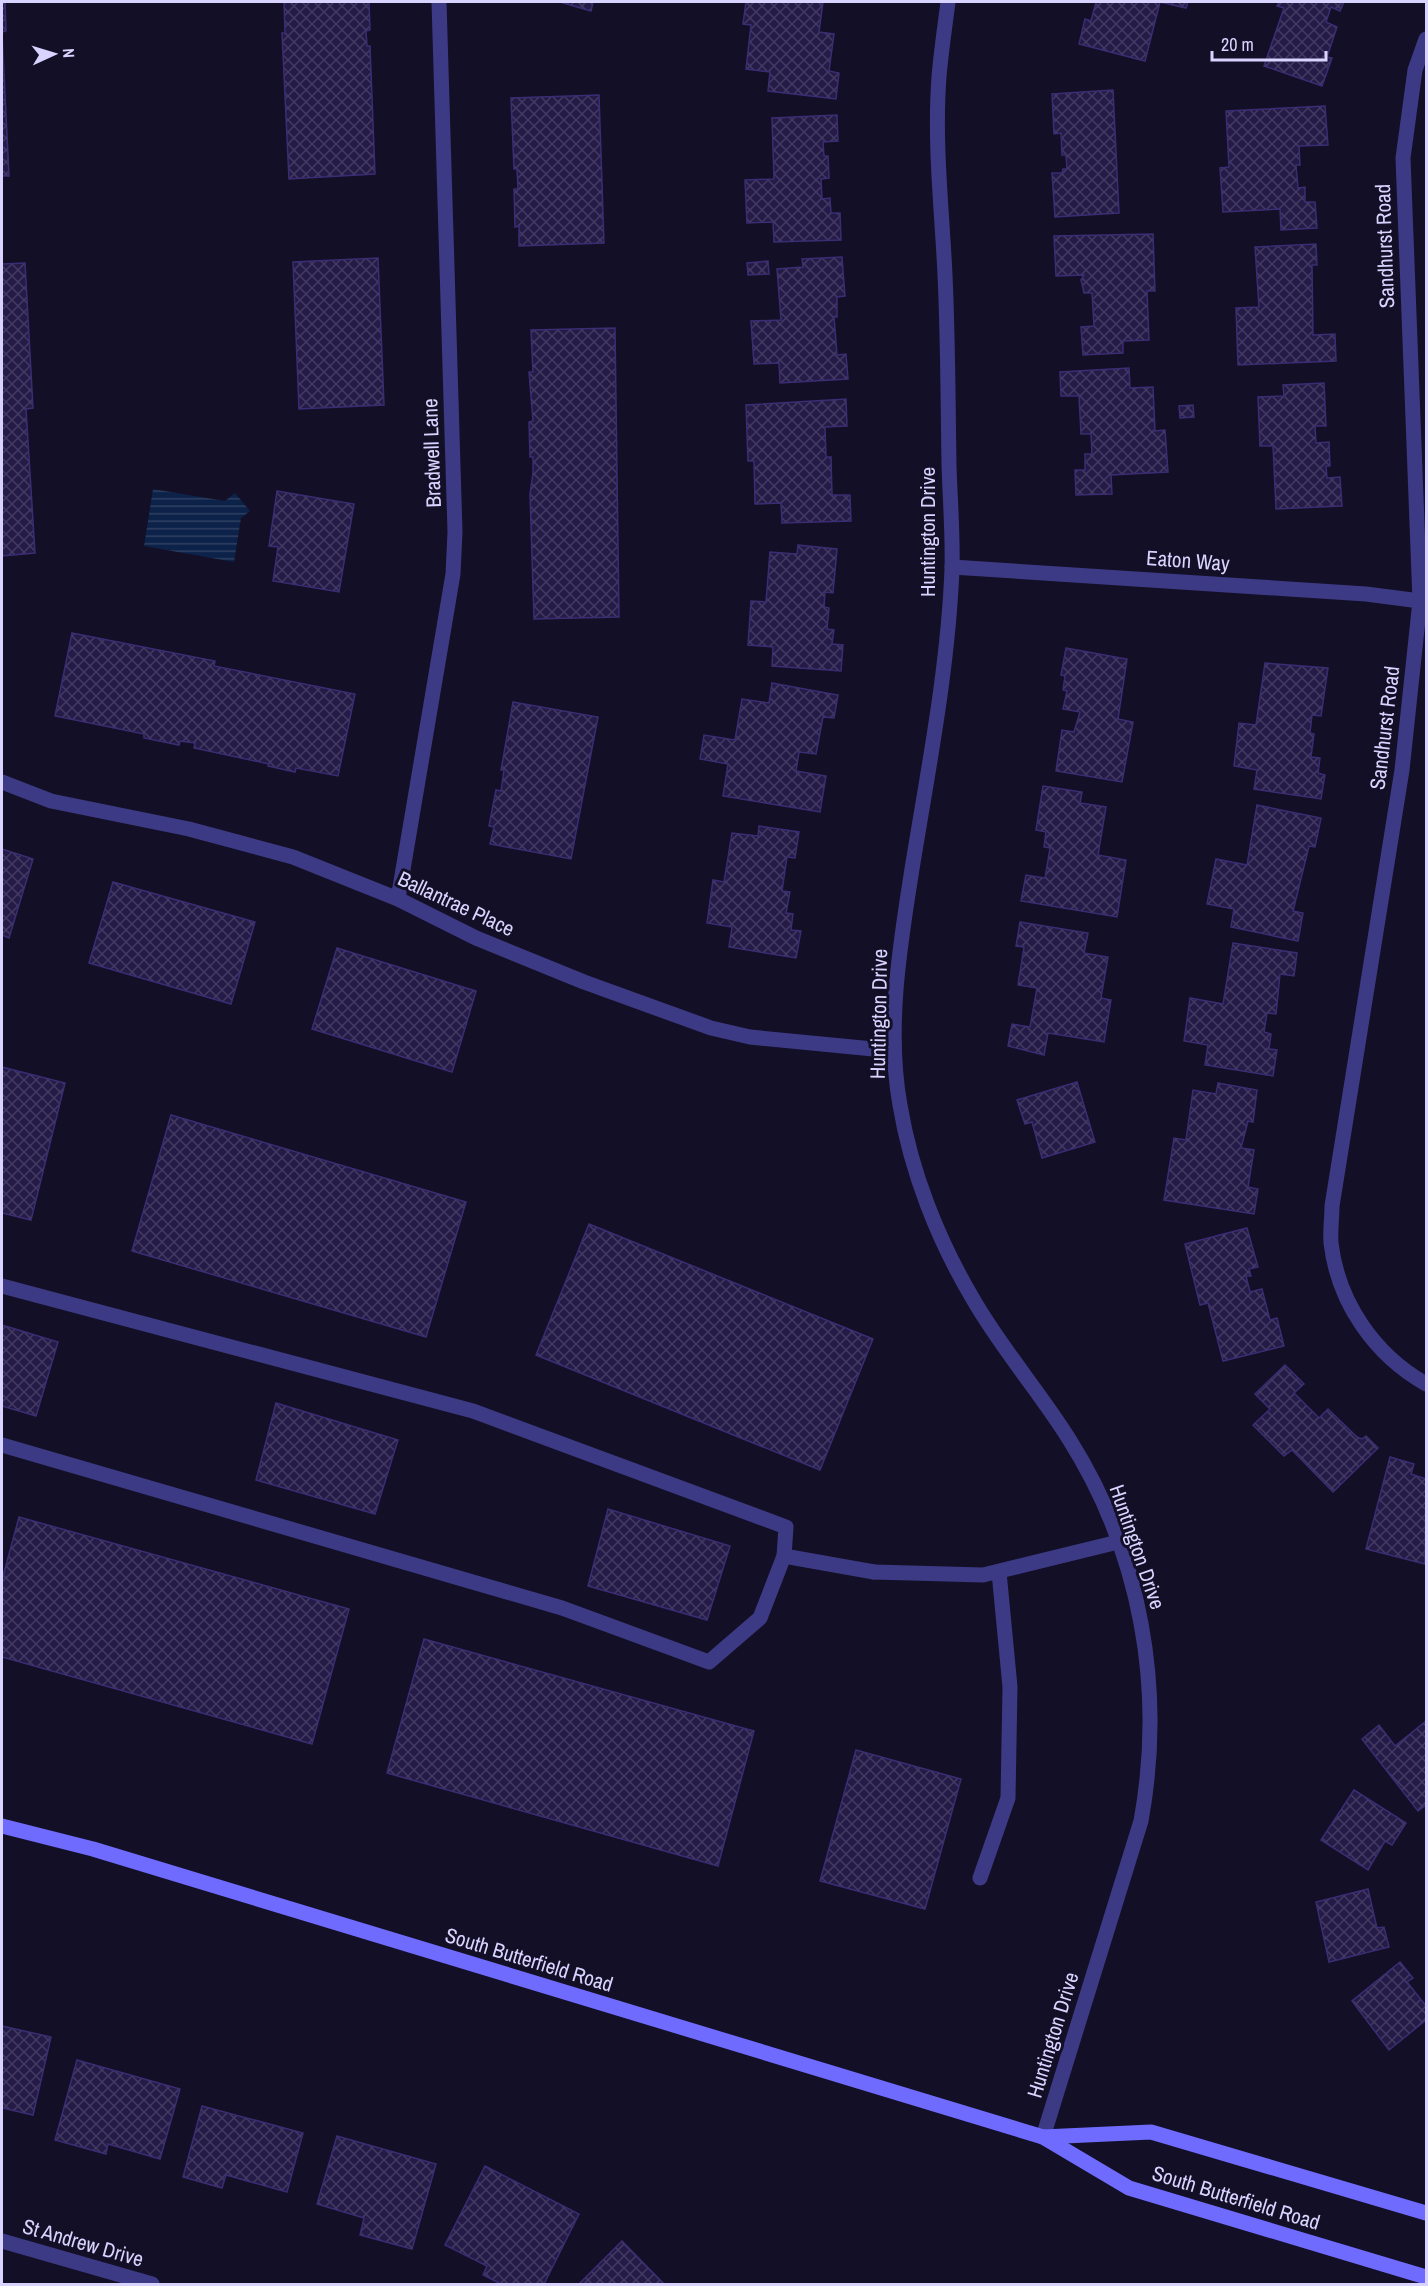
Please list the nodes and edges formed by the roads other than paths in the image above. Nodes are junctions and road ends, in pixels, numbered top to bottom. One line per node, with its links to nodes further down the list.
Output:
1 (439, 2): 7 (street, Bradwell Lane)
2 (948, 2): 4 (street, Huntington Drive)
3 (1426, 39): 5 (street, Sandhurst Road)
4 (952, 567): 5 (street, Eaton Way); 8 (street, Huntington Drive)
5 (1420, 601): 10 (street, Sandhurst Road)
6 (2, 782): 7 (street, Ballantrae Place)
7 (398, 899): 8 (street, Ballantrae Place)
8 (894, 1051): 12 (street, Huntington Drive)
9 (2, 1286): 13 (street)
10 (1426, 1384)
11 (2, 1445): 13 (street)
12 (1118, 1542): 14 (street); 17 (street, Huntington Drive)
13 (783, 1556): 14 (street)
14 (999, 1572): 16 (street)
15 (2, 1827): 17 (main road, South Butterfield Road)
16 (980, 1878)
17 (1043, 2137): 18 (main road, South Butterfield Road); 20 (main road, South Butterfield Road)
18 (1426, 2214)
19 (2, 2241): 21 (street, St Andrew Drive)
20 (1426, 2277)
21 (152, 2284)

